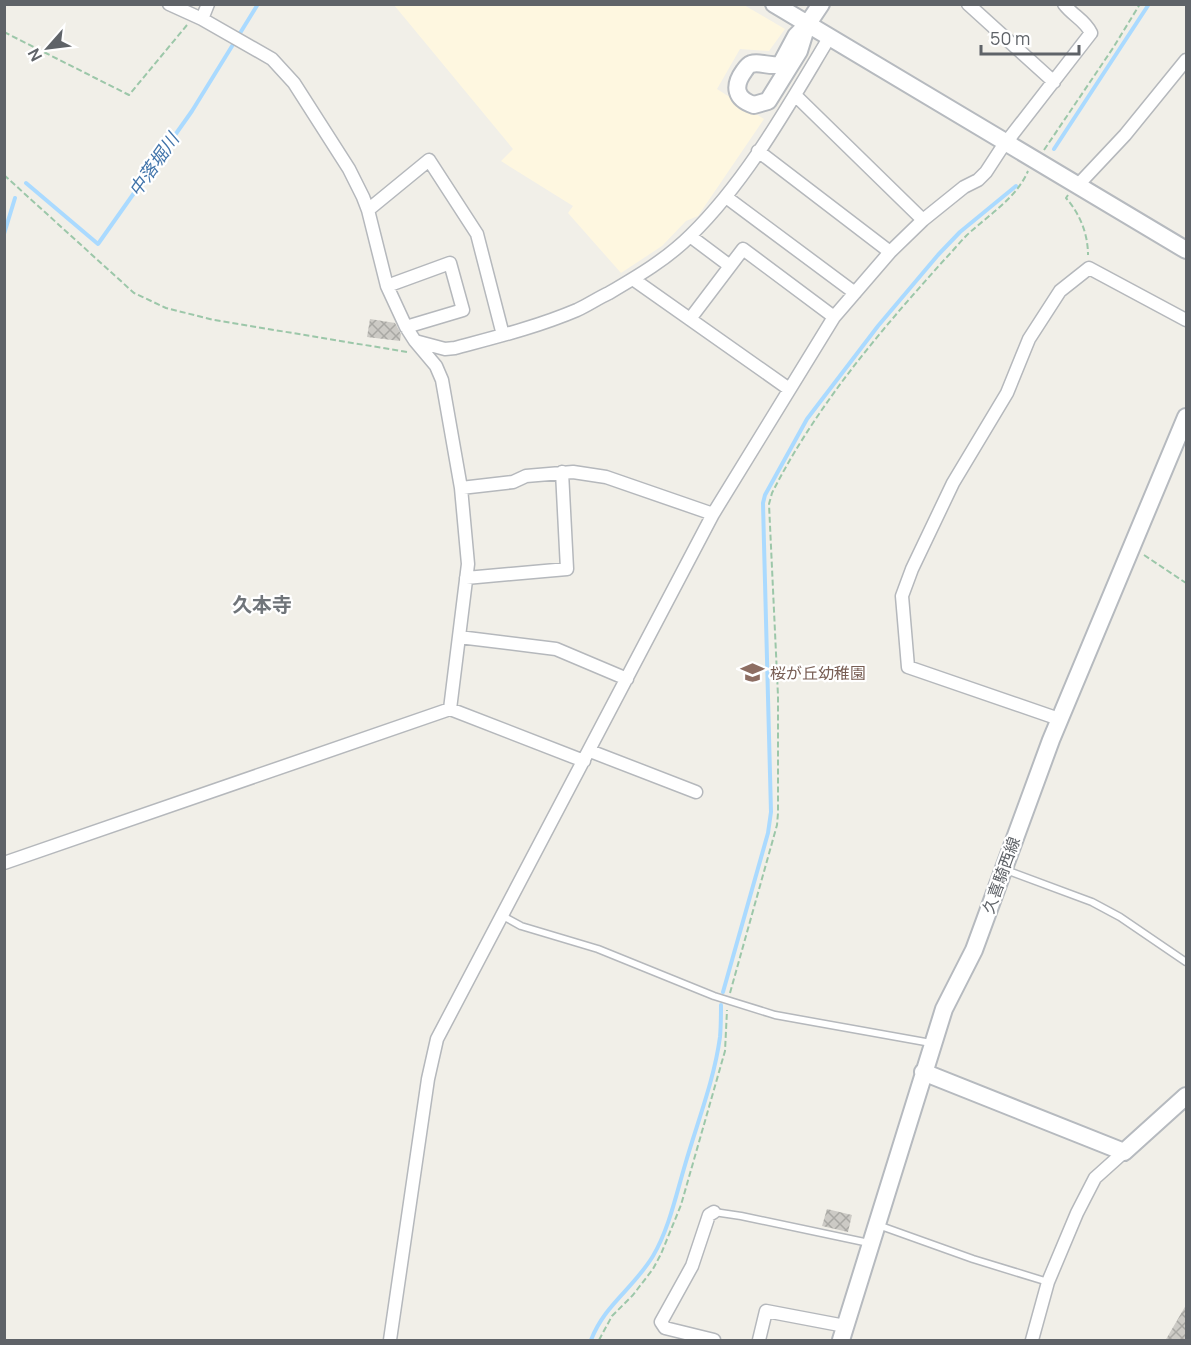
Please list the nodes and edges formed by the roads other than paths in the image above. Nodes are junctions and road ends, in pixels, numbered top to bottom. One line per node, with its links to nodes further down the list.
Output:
1 (169, 4): 7 (street)
2 (208, 4): 7 (street)
3 (774, 4): 8 (street)
4 (821, 4): 8 (street)
5 (968, 4): 11 (street)
6 (1064, 4): 11 (street)
7 (198, 18): 17 (street)
8 (807, 25): 8 (street); 9 (street)
9 (829, 38): 12 (street); 13 (street)
10 (1186, 60): 15 (street)
11 (1054, 82): 13 (street)
12 (795, 94): 14 (street); 18 (street)
13 (1006, 143): 15 (street); 18 (street)
14 (758, 152): 16 (street); 21 (street)
15 (1073, 188): 20 (street)
16 (726, 197): 19 (street); 25 (street)
17 (368, 210): 24 (street); 30 (street)
18 (923, 220): 21 (street)
19 (690, 236): 22 (street); 23 (street)
20 (1186, 250)
21 (890, 252): 25 (street)
22 (730, 266): 26 (street); 27 (street)
23 (633, 279): 27 (street); 30 (street)
24 (387, 286): 29 (street); 29 (street)
25 (855, 293): 26 (street)
26 (834, 317): 32 (street)
27 (690, 319): 32 (street)
28 (1186, 320): 41 (street)
29 (406, 327): 31 (street)
30 (503, 335): 31 (street)
31 (415, 341): 35 (street)
32 (789, 389): 36 (street)
33 (1186, 417): 41 (street, 久喜騎西線)
34 (562, 472): 35 (street); 36 (street); 37 (street)
35 (461, 488): 37 (street)
36 (713, 514): 39 (street)
37 (466, 578): 38 (street)
38 (459, 637): 39 (street); 40 (street)
39 (627, 679): 42 (street)
40 (450, 709): 42 (street); 44 (street)
41 (1059, 719): 45 (street, 久喜騎西線)
42 (587, 756): 43 (street); 46 (street)
43 (696, 792)
44 (4, 862)
45 (1003, 869): 47 (lane); 48 (street, 久喜騎西線)
46 (501, 915): 48 (lane); 57 (street)
47 (1186, 962)
48 (932, 1043): 49 (street, 久喜騎西線)
49 (922, 1072): 51 (street); 53 (street, 久喜騎西線)
50 (1186, 1096): 51 (street)
51 (1125, 1152): 55 (street)
52 (714, 1212): 54 (lane); 58 (street)
53 (876, 1224): 54 (street, 久喜騎西線); 55 (lane)
54 (870, 1244): 56 (street, 久喜騎西線)
55 (1048, 1282): 60 (street)
56 (843, 1333): 59 (street)
57 (390, 1341)
58 (714, 1341)
59 (759, 1341)
60 (1032, 1341)

